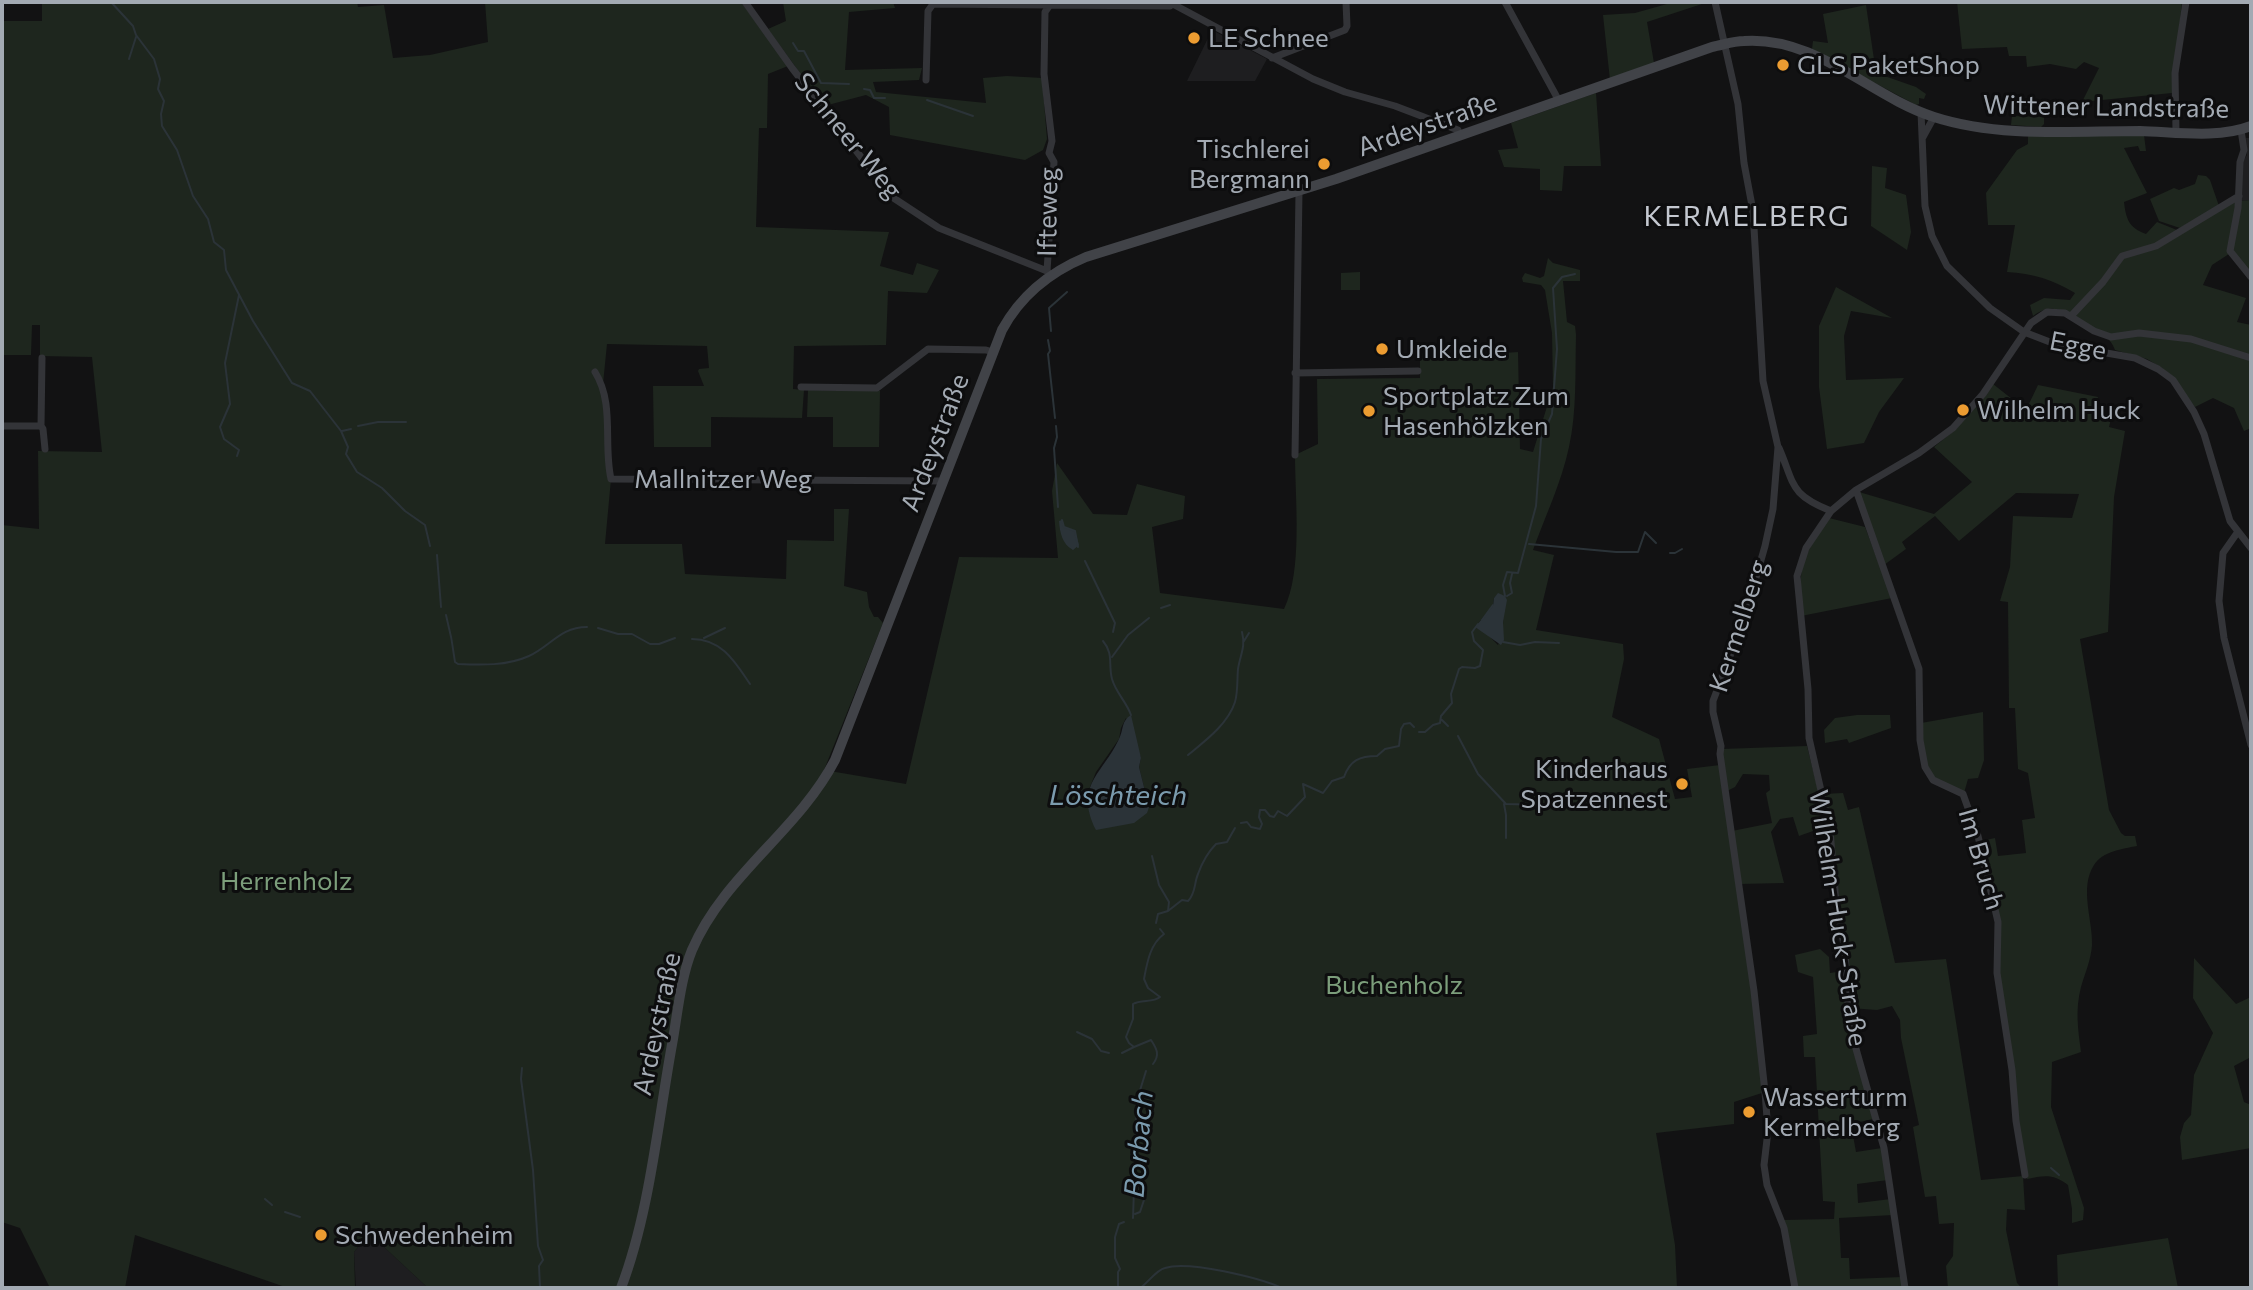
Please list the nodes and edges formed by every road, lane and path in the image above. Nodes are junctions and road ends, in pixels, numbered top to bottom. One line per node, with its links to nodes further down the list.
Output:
1 (745, 2): 20 (street, Schneer Weg)
2 (1346, 2): 9 (street)
3 (1505, 2): 11 (street)
4 (1716, 2): 8 (street, Kermelberg)
5 (2186, 2): 15 (street)
6 (1171, 3): 7 (street); 9 (street)
7 (1050, 5): 10 (street); 20 (street, Ifteweg)
8 (1725, 44): 11 (main road, Ardeystraße); 12 (main road, Wittener Landstraße); 33 (street, Kermelberg)
9 (1272, 58): 16 (street)
10 (926, 80)
11 (1559, 102): 16 (main road, Ardeystraße)
12 (1921, 112): 13 (main road, Wittener Landstraße); 17 (street, Egge)
13 (1934, 117): 15 (main road, Wittener Landstraße); 17 (street)
14 (2246, 128): 15 (main road, Wittener Landstraße); 19 (street)
15 (2176, 132)
16 (1460, 136): 18 (main road, Ardeystraße)
17 (1923, 137): 23 (street, Egge)
18 (1299, 191): 20 (main road, Ardeystraße); 29 (street)
19 (2239, 196): 21 (street); 22 (street)
20 (1049, 273): 24 (main road, Ardeystraße)
21 (2251, 277)
22 (2071, 316): 23 (street, Wilhelm-Huck-Straße); 26 (street)
23 (2024, 332): 37 (street, Wilhelm-Huck-Straße); 39 (street, Egge)
24 (993, 352): 30 (street); 36 (main road, Ardeystraße)
25 (42, 358): 32 (street)
26 (2251, 358)
27 (1418, 371): 29 (street)
28 (595, 372): 36 (street, Mallnitzer Weg)
29 (1296, 373): 35 (street)
30 (801, 387)
31 (2, 426): 32 (street)
32 (41, 426): 34 (street)
33 (1778, 447): 38 (street); 44 (street, Kermelberg)
34 (45, 449)
35 (1295, 455)
36 (943, 481): 43 (main road, Ardeystraße)
37 (1856, 490): 38 (street, Wilhelm-Huck-Straße); 42 (street, Im Bruch)
38 (1831, 511): 45 (street, Wilhelm-Huck-Straße)
39 (2237, 533): 40 (street, Egge); 41 (street)
40 (2251, 548)
41 (2251, 745)
42 (2025, 1175)
43 (621, 1288)
44 (1795, 1288)
45 (1905, 1288)

